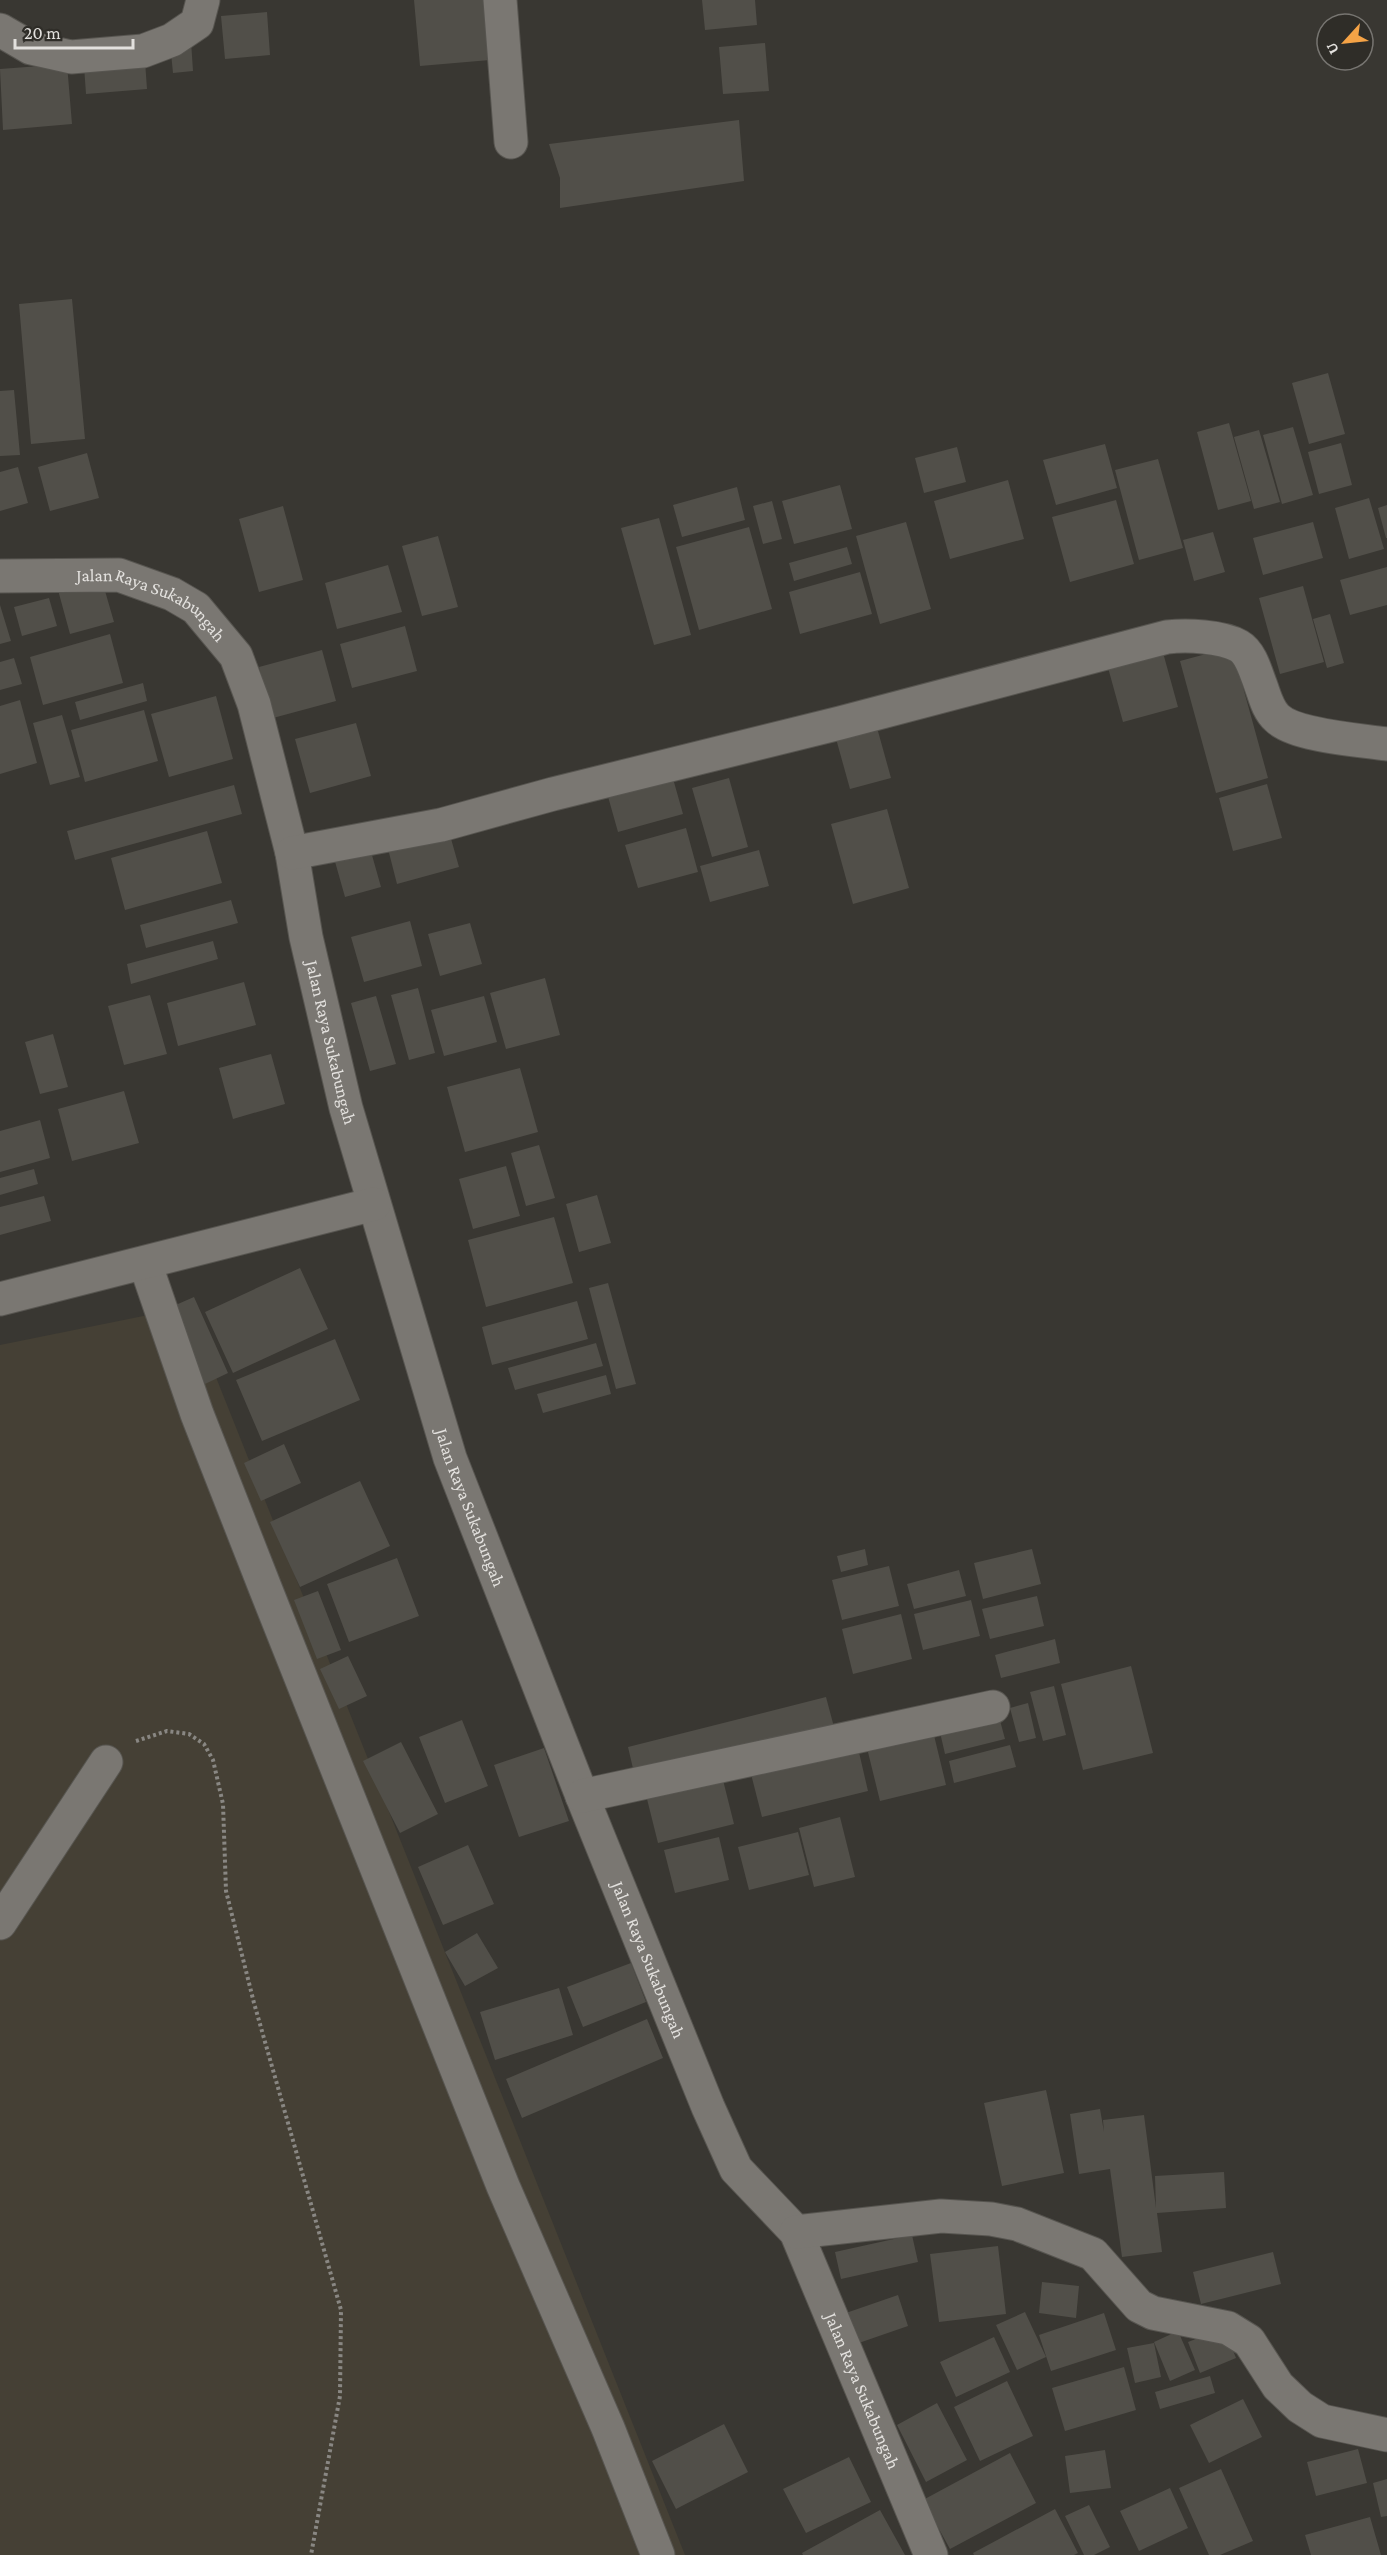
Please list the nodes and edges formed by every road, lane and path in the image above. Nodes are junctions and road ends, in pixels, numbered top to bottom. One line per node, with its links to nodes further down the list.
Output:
1 (203, 0): 3 (street)
2 (500, 0): 4 (street)
3 (0, 30)
4 (512, 142)
5 (0, 576): 7 (street, Jalan Raya Sukabungah)
6 (1387, 744): 7 (street)
7 (292, 853): 8 (street, Jalan Raya Sukabungah)
8 (374, 1204): 9 (street); 13 (street, Jalan Raya Sukabungah)
9 (144, 1263): 10 (street); 18 (street)
10 (0, 1299)
11 (993, 1707): 13 (street)
12 (106, 1762): 14 (street); 17 (path)
13 (582, 1796): 15 (street, Jalan Raya Sukabungah)
14 (0, 1923)
15 (796, 2232): 16 (street); 19 (street, Jalan Raya Sukabungah)
16 (1387, 2435)
17 (311, 2555)
18 (658, 2555)
19 (931, 2555)

